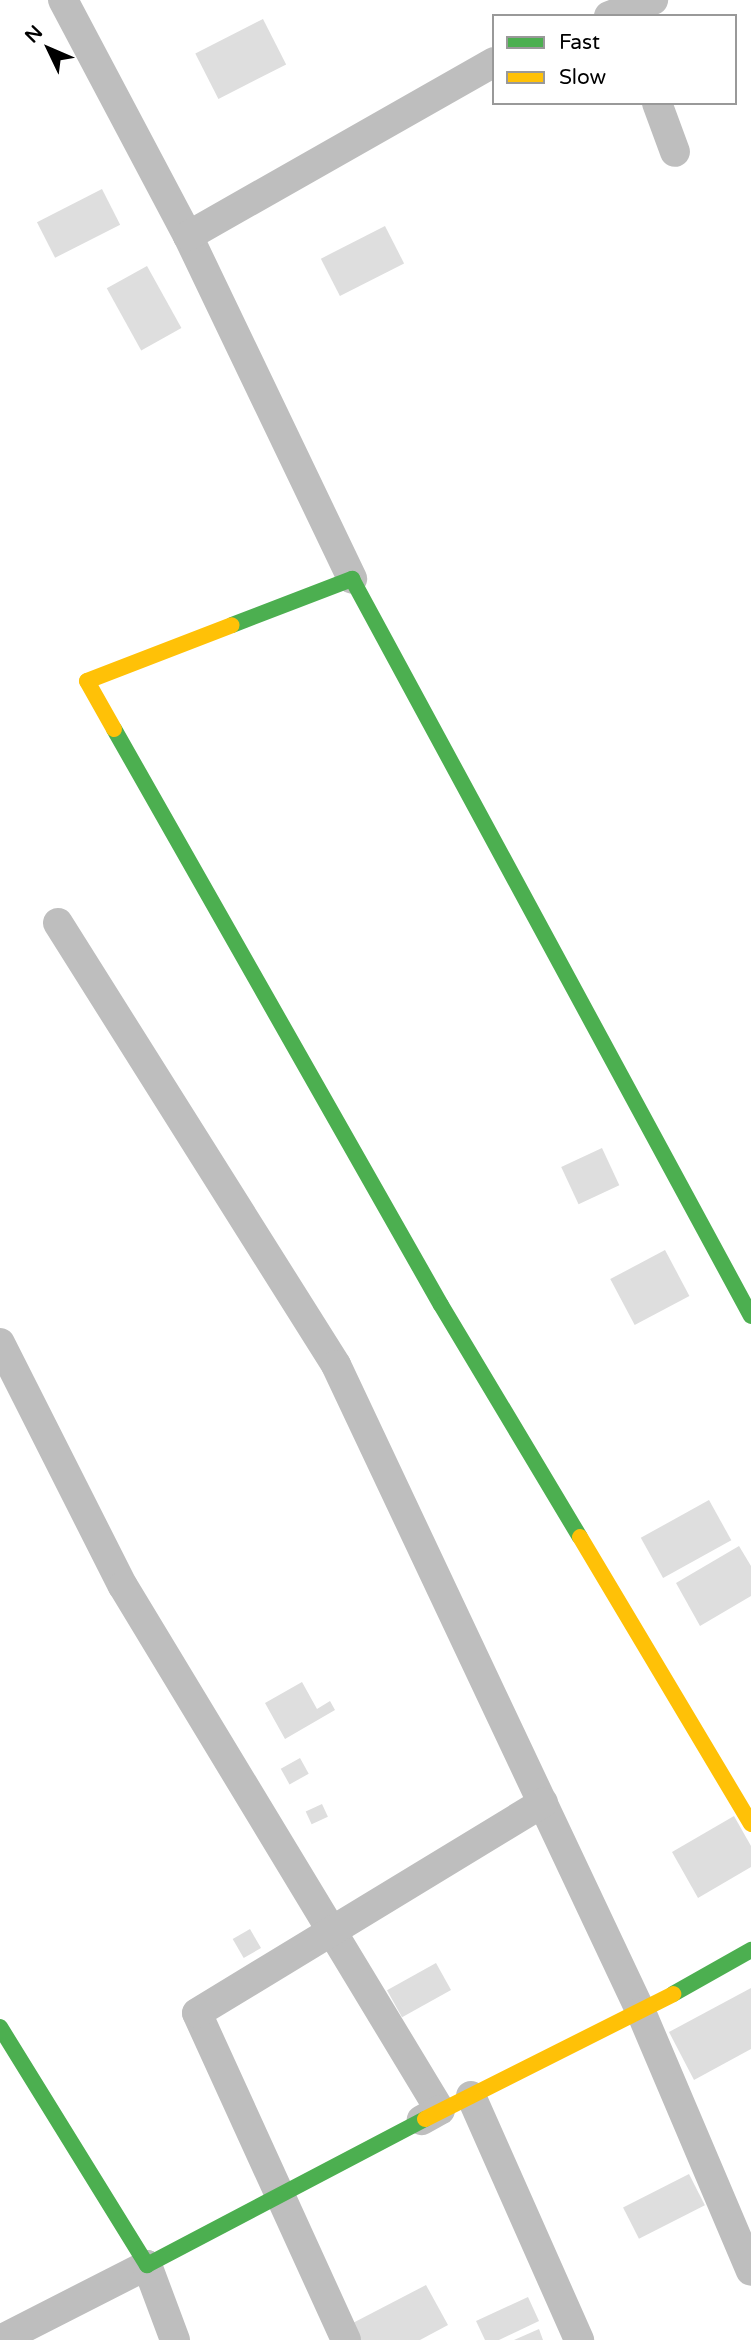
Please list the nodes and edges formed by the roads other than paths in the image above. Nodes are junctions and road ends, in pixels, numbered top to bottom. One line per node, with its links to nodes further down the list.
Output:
1 (63, 0): 7 (street)
2 (653, 0): 3 (street)
3 (620, 10)
4 (492, 63): 7 (street)
5 (658, 105): 6 (street)
6 (675, 152)
7 (188, 236): 8 (street)
8 (352, 579): 10 (street); 13 (street)
9 (58, 923): 12 (street)
10 (751, 1316)
11 (0, 1343): 14 (street)
12 (543, 1803): 14 (street); 16 (street)
13 (751, 1824)
14 (331, 1929): 19 (street); 20 (street)
15 (751, 1950): 16 (street)
16 (641, 2012): 18 (street); 22 (street)
17 (0, 2027): 21 (street)
18 (471, 2096): 19 (street); 26 (street)
19 (400, 2132): 20 (street)
20 (278, 2198): 21 (street); 25 (street)
21 (147, 2265): 23 (street); 24 (street)
22 (751, 2271)
23 (0, 2340)
24 (175, 2340)
25 (346, 2340)
26 (579, 2340)

